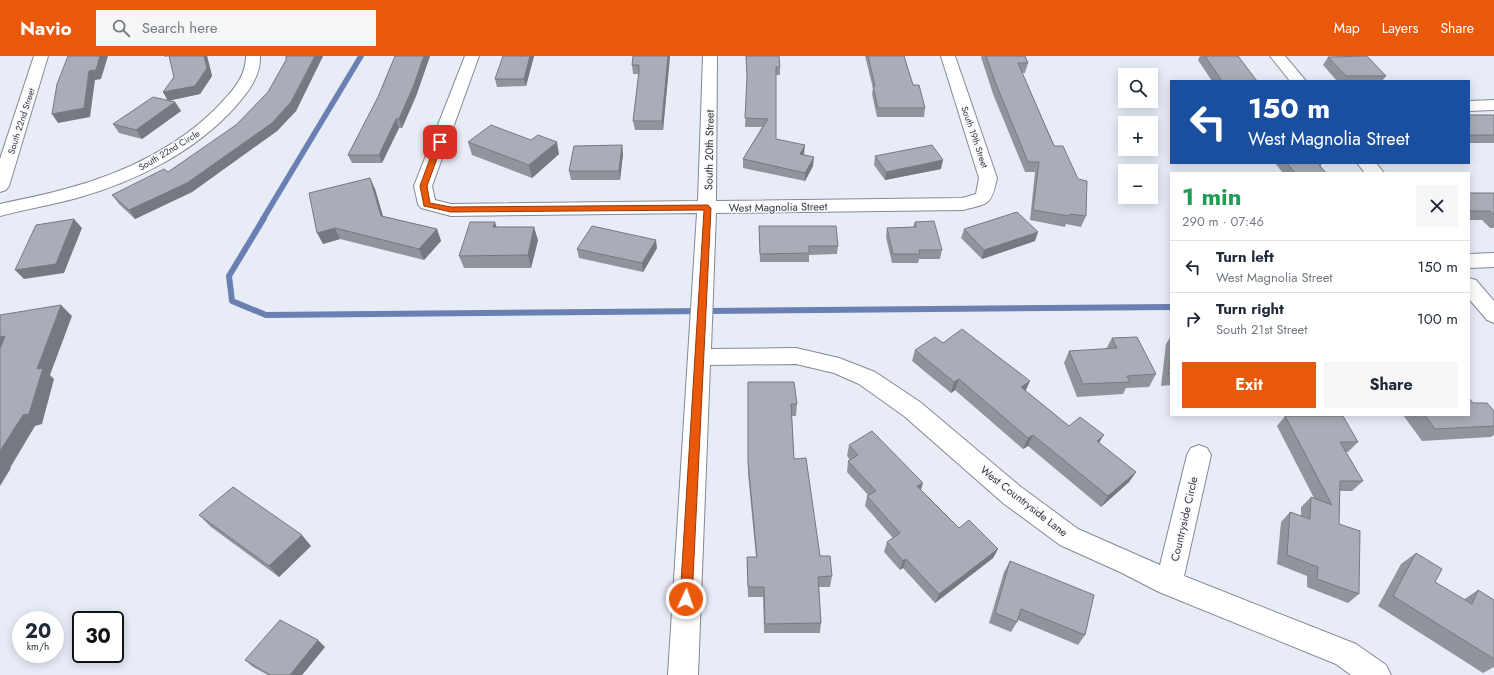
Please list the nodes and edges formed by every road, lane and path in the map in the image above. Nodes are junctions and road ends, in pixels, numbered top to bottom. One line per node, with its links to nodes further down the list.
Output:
1 (41, 56): 12 (street, South 22nd Street)
2 (253, 56): 15 (street, South 22nd Circle)
3 (472, 56): 14 (street, West Magnolia Street)
4 (710, 56): 14 (street, South 20th Street)
5 (948, 56): 13 (street, South 19th Street)
6 (1277, 56): 7 (street)
7 (1297, 80)
8 (1470, 106): 9 (street)
9 (1494, 106)
10 (1367, 164): 11 (street)
11 (1374, 172)
12 (0, 186)
13 (963, 204): 14 (street, West Magnolia Street)
14 (708, 208): 20 (street, South 20th Street)
15 (0, 210)
16 (1494, 260): 17 (street)
17 (1470, 261)
18 (1470, 286): 19 (street)
19 (1494, 315)
20 (700, 357): 22 (street, West Countryside Lane); 23 (street, South 20th Street)
21 (1199, 456): 22 (street, Countryside Circle)
22 (1169, 583): 24 (street, West Countryside Lane)
23 (682, 675)
24 (1376, 675)

